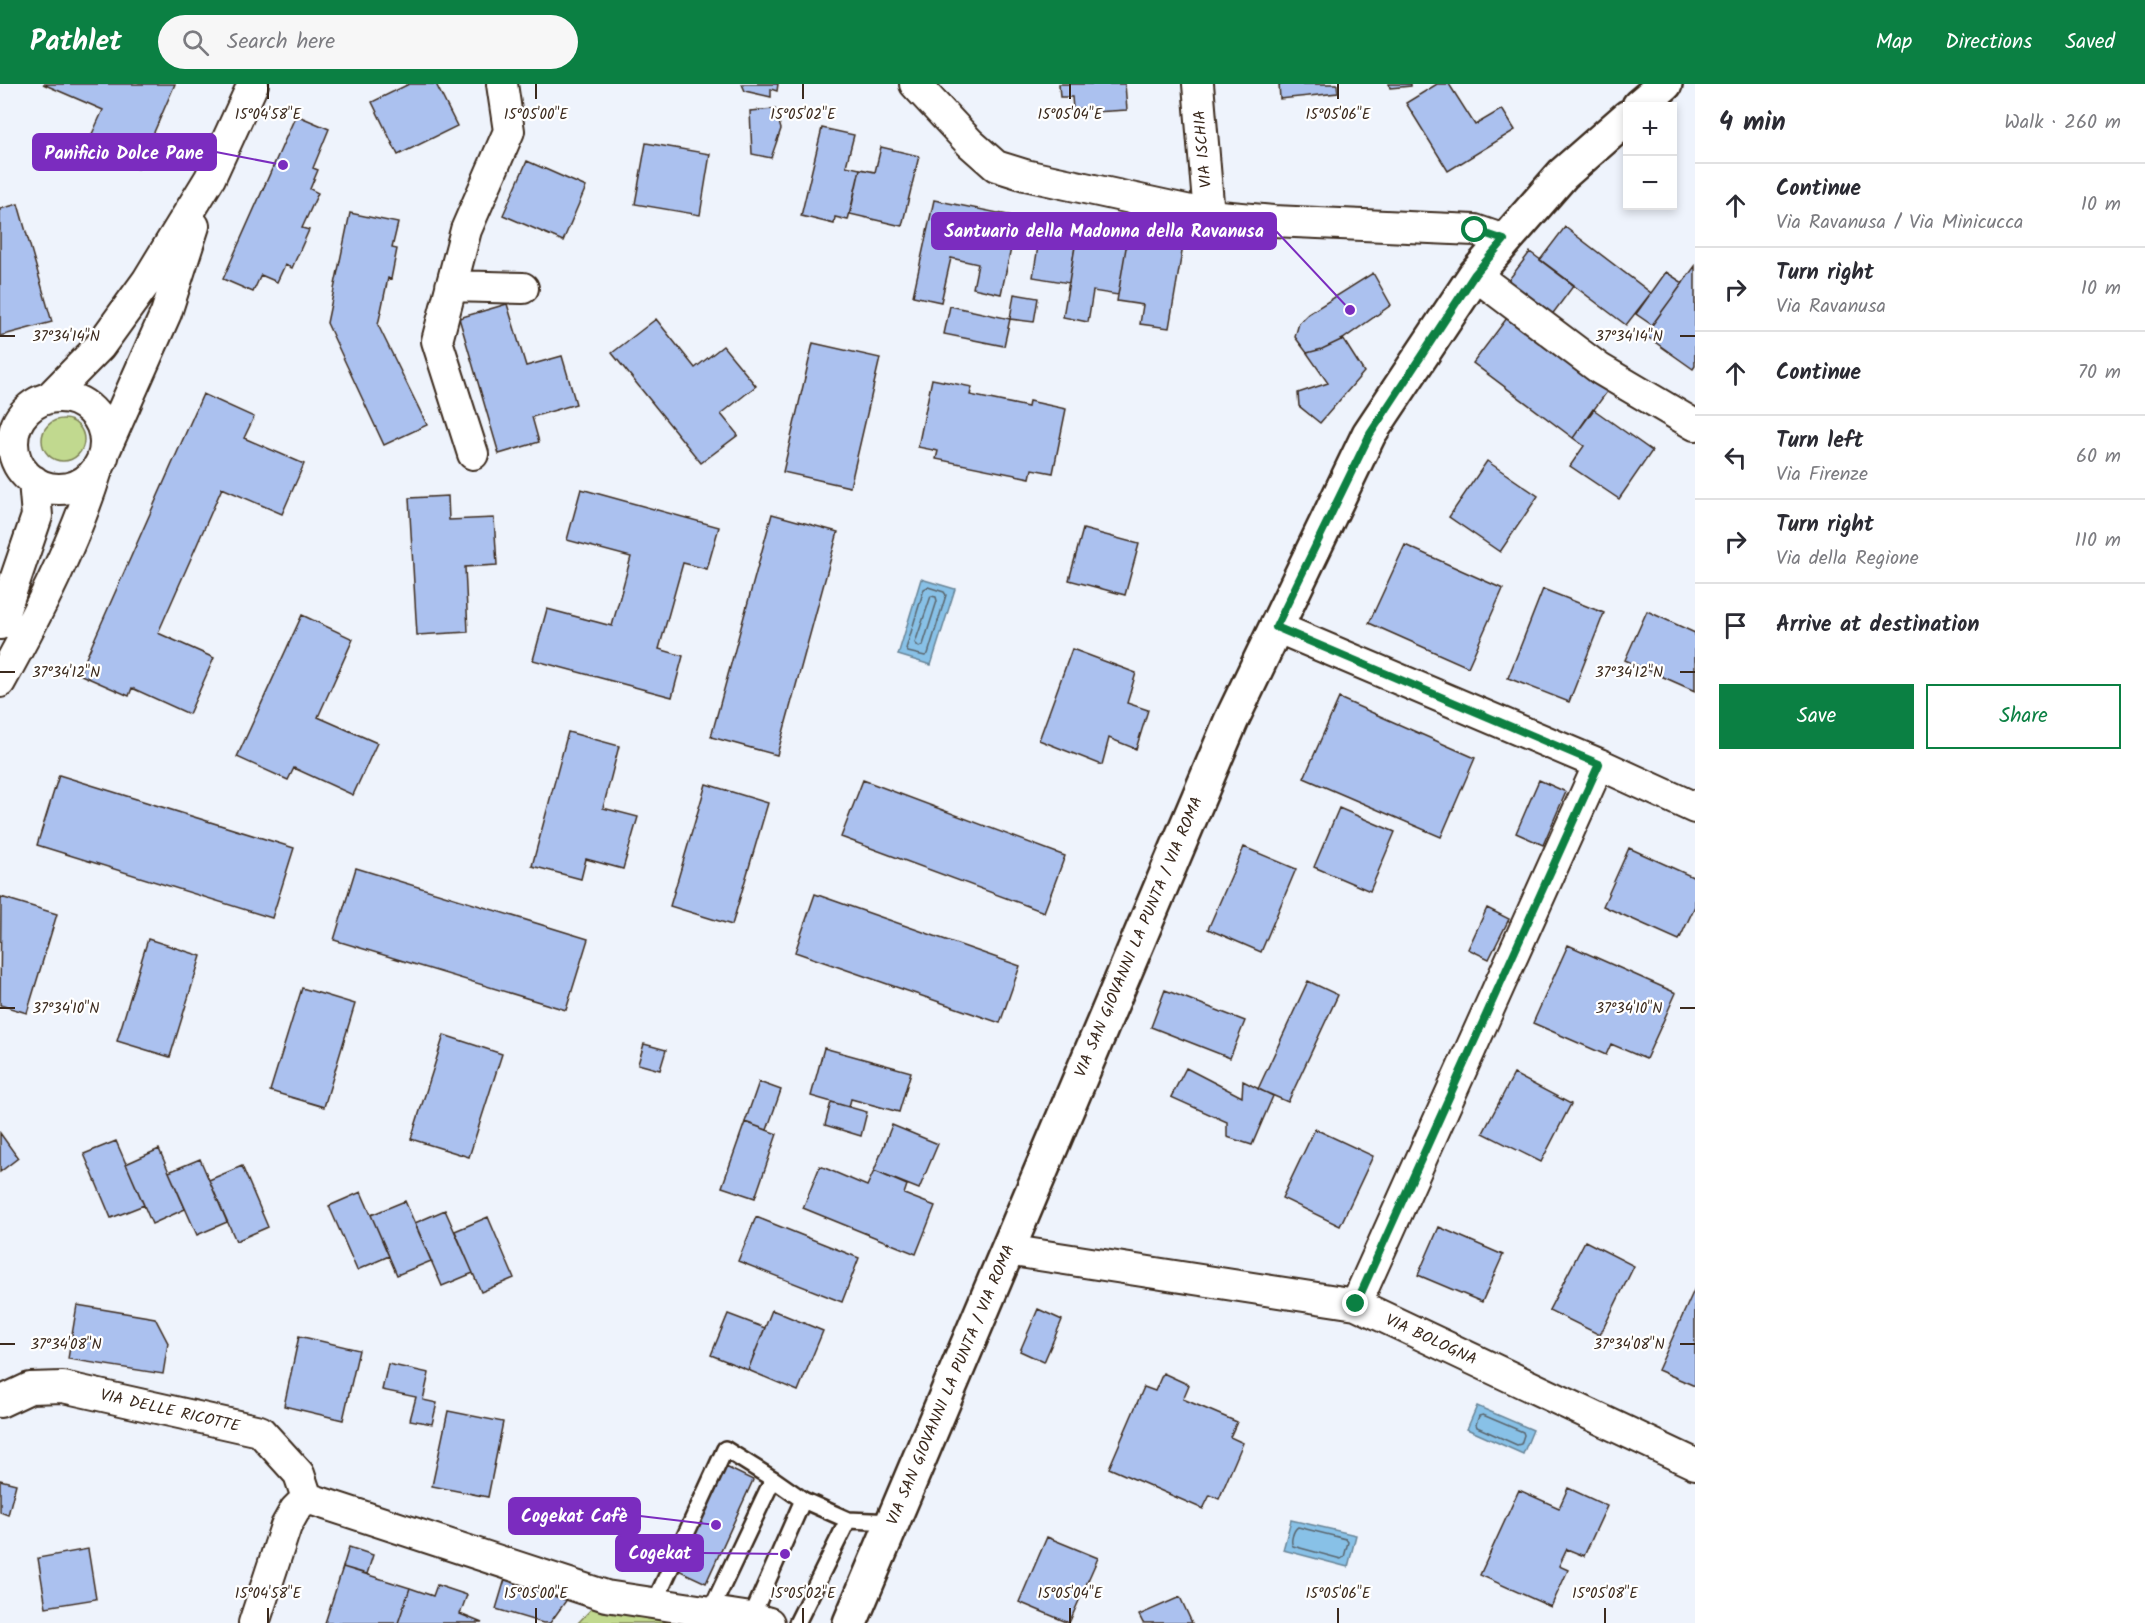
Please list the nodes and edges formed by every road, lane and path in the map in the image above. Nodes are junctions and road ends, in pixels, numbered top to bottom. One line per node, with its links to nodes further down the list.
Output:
1 (253, 84): 8 (street)
2 (502, 84): 12 (street)
3 (915, 84): 9 (street)
4 (1198, 84): 9 (street, VIA ISCHIA)
5 (1665, 84): 6 (main road)
6 (1644, 102)
7 (1623, 121): 10 (main road, VIA SAN GIOVANNI LA PUNTA / VIA ROMA)
8 (210, 178): 14 (street); 18 (street)
9 (1209, 215): 10 (street)
10 (1504, 240): 11 (main road, VIA SAN GIOVANNI LA PUNTA / VIA ROMA)
11 (1475, 274): 16 (street); 22 (main road, VIA SAN GIOVANNI LA PUNTA / VIA ROMA)
12 (451, 286): 13 (street); 17 (street)
13 (523, 288)
14 (41, 402): 15 (street); 18 (street); 20 (street)
15 (0, 417)
16 (1695, 425)
17 (473, 454)
18 (101, 458): 20 (street); 23 (street)
19 (0, 477): 20 (street)
20 (32, 479): 21 (street)
21 (0, 624)
22 (1276, 627): 24 (street); 26 (main road, VIA SAN GIOVANNI LA PUNTA / VIA ROMA)
23 (0, 682)
24 (1599, 764): 25 (street); 27 (street)
25 (1695, 808)
26 (1006, 1250): 27 (street, VIA BOLOGNA); 34 (main road, VIA SAN GIOVANNI LA PUNTA / VIA ROMA)
27 (1356, 1304): 29 (street, VIA BOLOGNA)
28 (0, 1402): 31 (street, VIA DELLE RICOTTE)
29 (1695, 1464)
30 (773, 1479): 32 (lane); 35 (lane); 36 (lane)
31 (307, 1498): 35 (street); 38 (street)
32 (803, 1500): 33 (lane); 37 (lane)
33 (848, 1520): 34 (lane); 39 (lane)
34 (894, 1522): 40 (main road, VIA SAN GIOVANNI LA PUNTA / VIA ROMA)
35 (654, 1604): 36 (street)
36 (710, 1612): 37 (street)
37 (760, 1621)
38 (254, 1623)
39 (797, 1623)
40 (850, 1623)

